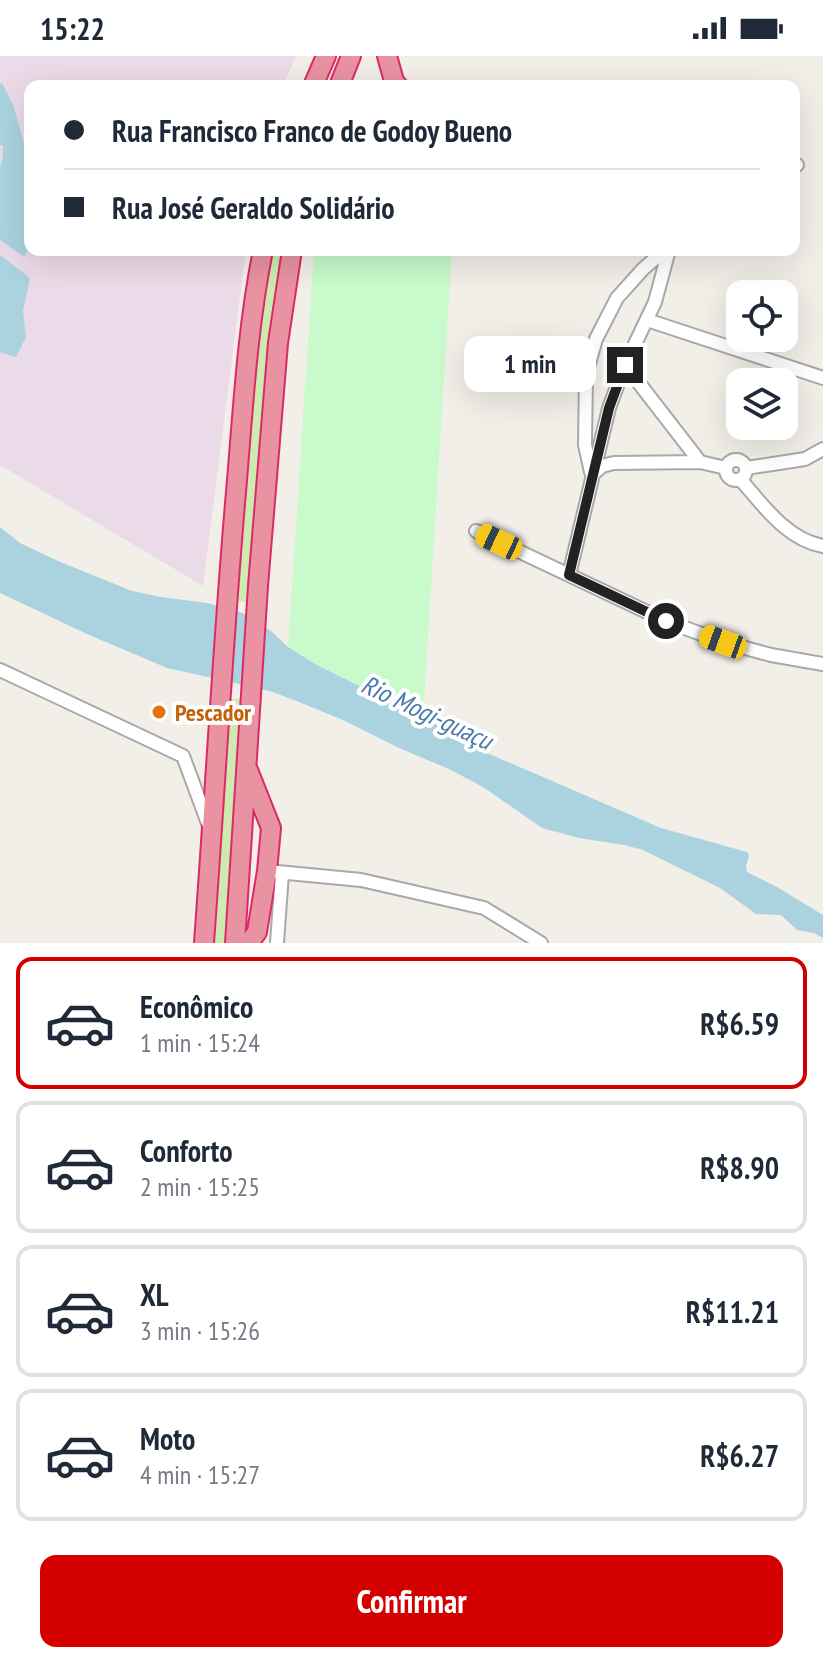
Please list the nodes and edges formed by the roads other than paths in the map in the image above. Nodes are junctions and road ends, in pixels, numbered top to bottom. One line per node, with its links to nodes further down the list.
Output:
1 (326, 56): 4 (highway)
2 (351, 56): 5 (highway)
3 (387, 56): 6 (highway)
4 (316, 80)
5 (341, 80)
6 (394, 80)
7 (262, 256): 24 (highway)
8 (291, 256): 23 (highway)
9 (659, 256): 17 (street)
10 (666, 256): 11 (street)
11 (647, 320): 12 (street); 13 (street)
12 (625, 365): 15 (street); 17 (street)
13 (823, 378)
14 (823, 449): 16 (street)
15 (700, 462): 16 (street); 17 (street)
16 (743, 474): 19 (street)
17 (592, 475): 20 (street)
18 (476, 531): 20 (street)
19 (823, 546)
20 (569, 575): 21 (street)
21 (823, 664)
22 (0, 670): 24 (street)
23 (247, 765): 25 (highway); 29 (highway)
24 (212, 833): 28 (highway)
25 (275, 872): 26 (highway); 27 (street); 30 (street)
26 (253, 937): 27 (street)
27 (277, 939)
28 (204, 943)
29 (235, 943)
30 (541, 943)

